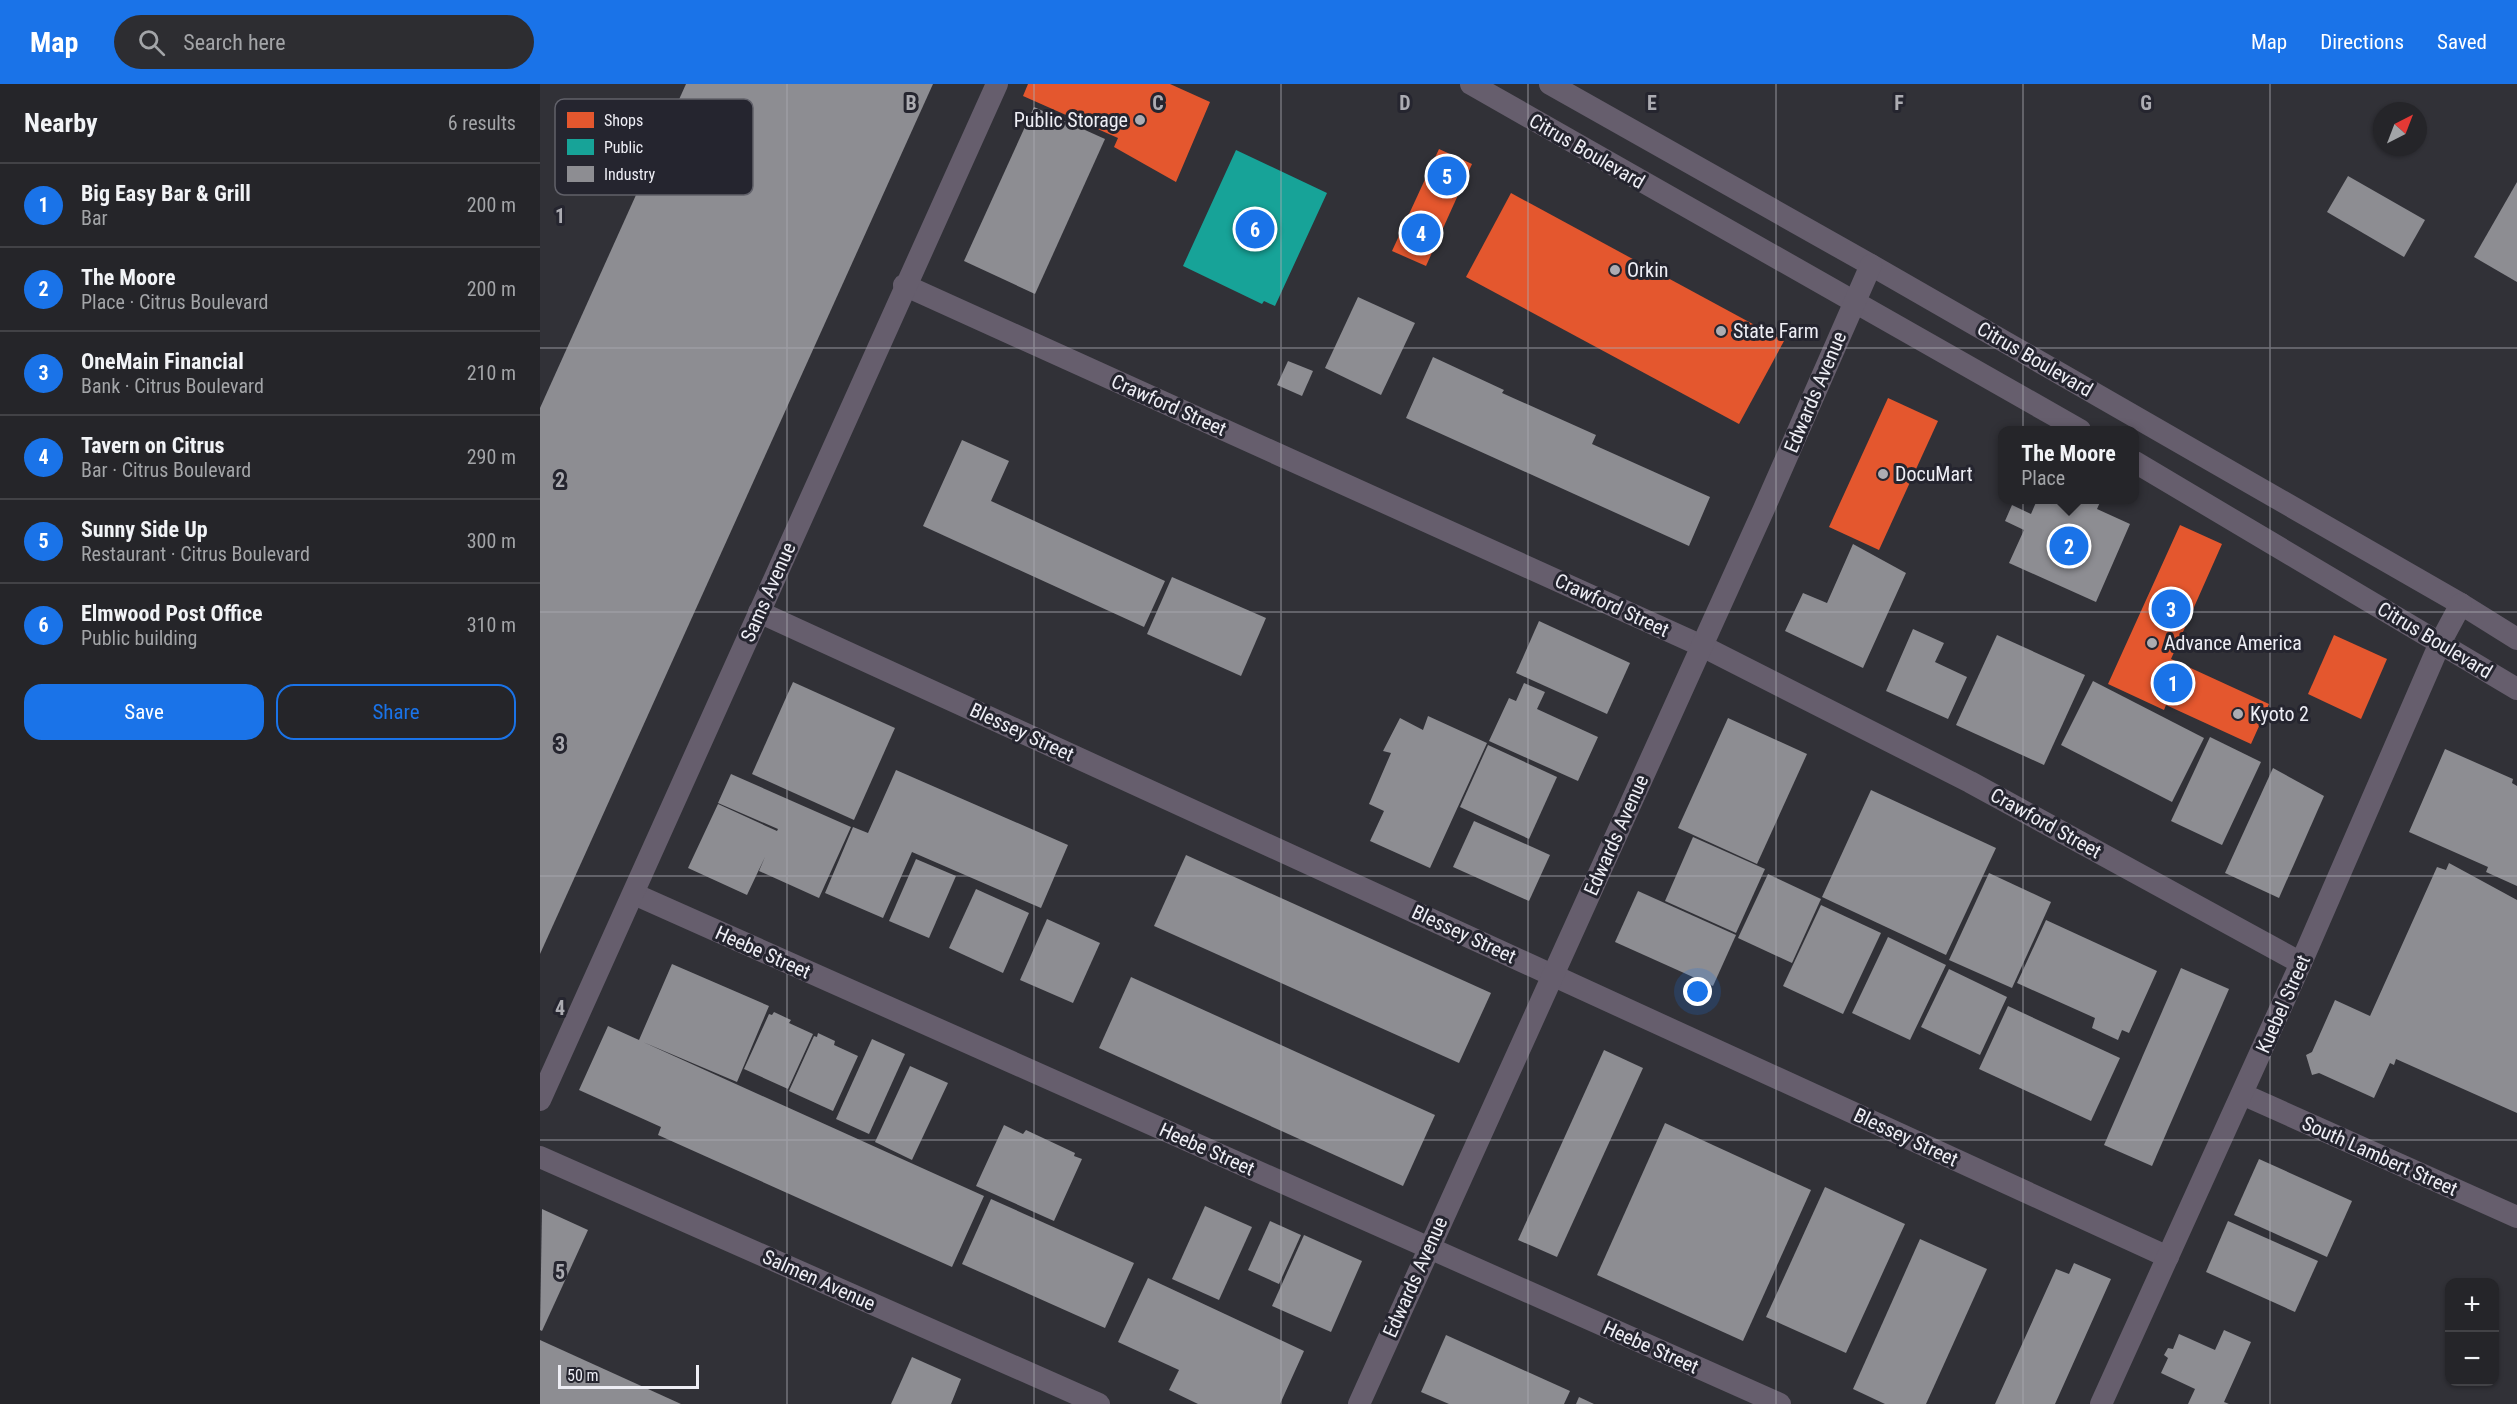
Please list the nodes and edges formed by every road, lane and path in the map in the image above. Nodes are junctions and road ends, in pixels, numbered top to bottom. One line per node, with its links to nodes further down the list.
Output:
1 (997, 84): 5 (street, Sams Avenue)
2 (1471, 84): 6 (street, Citrus Boulevard)
3 (1550, 84): 4 (street, Citrus Boulevard)
4 (1871, 265): 6 (street, Edwards Avenue); 9 (street, Citrus Boulevard)
5 (904, 285): 10 (street, Sams Avenue); 13 (street, Crawford Street)
6 (1854, 303): 7 (street, Citrus Boulevard); 13 (street, Edwards Avenue)
7 (2073, 426)
8 (2139, 464): 12 (street, Citrus Boulevard)
9 (2462, 604): 11 (street, Citrus Boulevard); 12 (street, Kuebel Street)
10 (759, 612): 15 (street, Sams Avenue); 17 (street, Blessey Street)
11 (2517, 639)
12 (2440, 643): 14 (street, Citrus Boulevard); 16 (street, Kuebel Street)
13 (1702, 646): 16 (street, Crawford Street); 17 (street, Edwards Avenue)
14 (2517, 689)
15 (634, 894): 19 (street, Sams Avenue); 22 (street, Heebe Street)
16 (2301, 963): 18 (street, Kuebel Street)
17 (1553, 975): 22 (street, Edwards Avenue); 23 (street, Blessey Street)
18 (2242, 1094): 21 (street, South Lambert Street); 23 (street, Kuebel Street)
19 (540, 1100)
20 (540, 1157): 24 (street, Salmen Avenue)
21 (2517, 1217)
22 (1428, 1247): 25 (street, Edwards Avenue); 26 (street, Heebe Street)
23 (2168, 1257): 27 (street, Kuebel Street)
24 (1099, 1404)
25 (1359, 1404)
26 (1780, 1404)
27 (2101, 1404)

